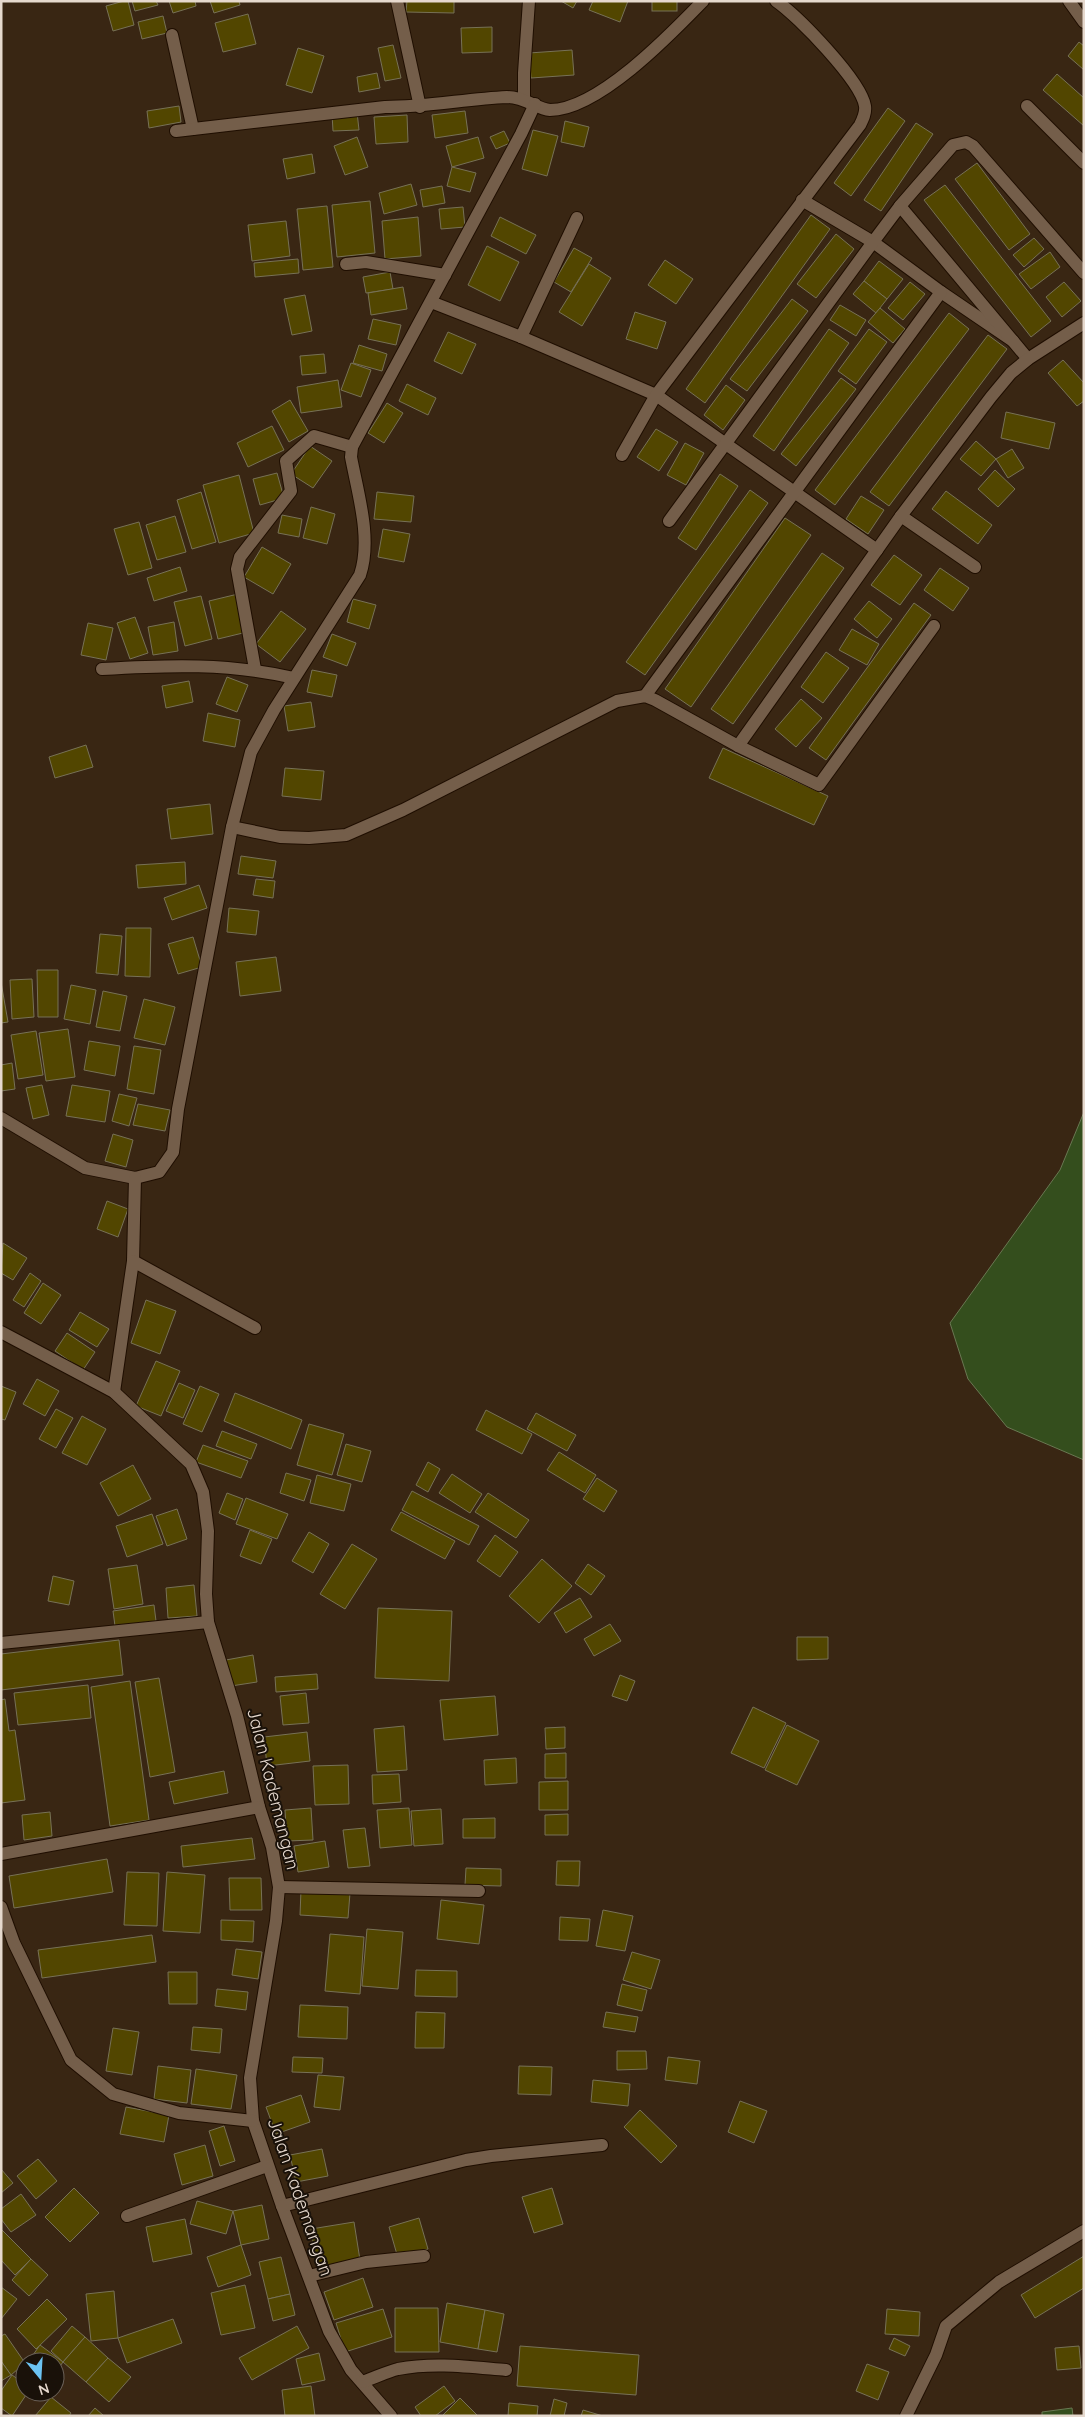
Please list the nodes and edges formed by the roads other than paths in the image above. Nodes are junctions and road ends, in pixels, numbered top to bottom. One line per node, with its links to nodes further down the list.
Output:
1 (397, 1): 10 (street)
2 (529, 1): 8 (street)
3 (703, 1): 8 (street)
4 (776, 1): 14 (street)
5 (1069, 1): 6 (street)
6 (1084, 22)
7 (172, 35): 11 (street)
8 (530, 102): 10 (street); 20 (street)
9 (1027, 106): 13 (street)
10 (420, 107): 11 (street)
11 (193, 129): 12 (street)
12 (176, 131)
13 (1084, 163)
14 (802, 200): 17 (street); 27 (street)
15 (900, 206): 17 (street); 19 (street); 25 (street)
16 (577, 218): 24 (street)
17 (873, 242): 21 (street); 28 (street)
18 (346, 264): 20 (street)
19 (1084, 273)
20 (445, 275): 22 (street)
21 (941, 292): 25 (street); 31 (street)
22 (432, 302): 24 (street); 29 (street)
23 (1084, 324): 26 (street)
24 (521, 337): 27 (street)
25 (1014, 341): 26 (street)
26 (1028, 359): 32 (street)
27 (656, 395): 28 (street); 30 (street)
28 (726, 444): 31 (street); 33 (street)
29 (352, 447): 38 (street); 39 (street)
30 (622, 456)
31 (795, 493): 34 (street); 40 (street)
32 (901, 516): 34 (street); 35 (street)
33 (669, 521)
34 (877, 550): 41 (street)
35 (975, 567)
36 (934, 626): 41 (street)
37 (102, 669): 38 (street)
38 (255, 670): 39 (street)
39 (294, 678): 42 (street)
40 (645, 696): 41 (street); 42 (street)
41 (738, 746)
42 (232, 828): 44 (street)
43 (1, 1118): 44 (street)
44 (135, 1178): 45 (street)
45 (133, 1261): 46 (street); 48 (street)
46 (255, 1328)
47 (1, 1332): 48 (street, Jalan Kademangan)
48 (114, 1392): 49 (street, Jalan Kademangan)
49 (208, 1622): 50 (street); 51 (street, Jalan Kademangan)
50 (1, 1643)
51 (259, 1807): 52 (street); 53 (street, Jalan Kademangan)
52 (1, 1854)
53 (279, 1887): 54 (street); 56 (street, Jalan Kademangan)
54 (480, 1891)
55 (1, 1906): 56 (street)
56 (253, 2121): 58 (street, Jalan Kademangan)
57 (602, 2146): 59 (street)
58 (267, 2166): 59 (street, Jalan Kademangan); 60 (street)
59 (282, 2206): 63 (street, Jalan Kademangan)
60 (127, 2216)
61 (1084, 2231): 67 (street)
62 (424, 2256): 63 (street)
63 (309, 2276): 65 (street, Jalan Kademangan)
64 (506, 2370): 65 (street)
65 (362, 2382): 66 (street, Jalan Kademangan)
66 (392, 2416)
67 (906, 2416)

